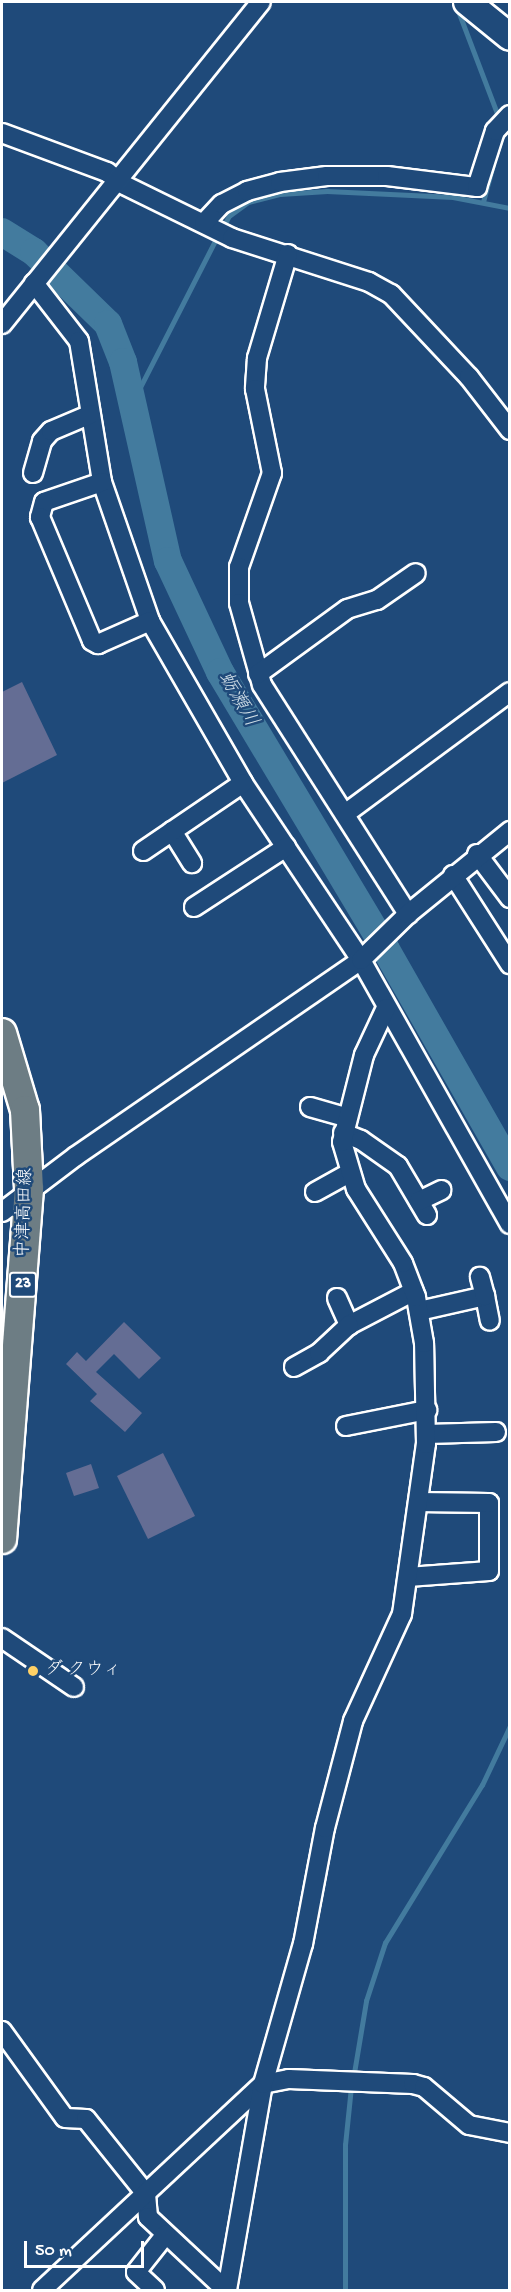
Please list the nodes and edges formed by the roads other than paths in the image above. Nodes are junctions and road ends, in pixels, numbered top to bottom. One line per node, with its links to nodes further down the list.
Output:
1 (261, 2): 6 (street)
2 (467, 2): 3 (street)
3 (507, 30)
4 (506, 120): 7 (street)
5 (2, 133): 6 (street)
6 (115, 179): 7 (street); 9 (street)
7 (208, 225): 8 (street)
8 (288, 254): 12 (street); 17 (street)
9 (34, 283): 10 (street); 11 (street)
10 (4, 318)
11 (91, 414): 13 (street); 14 (street)
12 (508, 426)
13 (33, 474)
14 (102, 482): 16 (street); 16 (street)
15 (416, 573): 17 (street)
16 (150, 621): 19 (street)
17 (258, 674): 20 (street)
18 (510, 692): 20 (street)
19 (243, 783): 21 (street); 23 (street)
20 (345, 814): 30 (street)
21 (172, 831): 24 (street); 26 (street)
22 (510, 831): 25 (street)
23 (286, 847): 29 (street); 31 (street)
24 (143, 851)
25 (477, 854): 27 (street); 28 (street)
26 (192, 863)
27 (453, 875): 30 (street); 32 (street)
28 (510, 898)
29 (194, 907)
30 (405, 917): 31 (street)
31 (363, 958): 33 (street); 38 (street)
32 (510, 964)
33 (386, 1008): 36 (street); 42 (street)
34 (2, 1033): 38 (main road, 中津高田線 / 23)
35 (310, 1107): 36 (street)
36 (345, 1125): 37 (street); 39 (street)
37 (349, 1173): 40 (street); 44 (street)
38 (29, 1189): 41 (street); 56 (main road, 中津高田線 / 23)
39 (442, 1190)
40 (315, 1192)
41 (2, 1212)
42 (510, 1224)
43 (480, 1277): 45 (street)
44 (414, 1291): 47 (street); 49 (street)
45 (484, 1296): 47 (street); 48 (street)
46 (337, 1298): 49 (street)
47 (419, 1311): 51 (street)
48 (490, 1321)
49 (349, 1325): 50 (street)
50 (294, 1367)
51 (427, 1410): 52 (street); 54 (street)
52 (346, 1426)
53 (496, 1432): 54 (street)
54 (427, 1434): 55 (street)
55 (418, 1502): 57 (street); 57 (street)
56 (2, 1539)
57 (408, 1576): 61 (street)
58 (2, 1638): 59 (street)
59 (74, 1687)
60 (2, 2031): 63 (street)
61 (263, 2084): 62 (street); 63 (street); 67 (street)
62 (510, 2133)
63 (146, 2194): 64 (street); 65 (street)
64 (166, 2234): 66 (street); 67 (street)
65 (42, 2290)
66 (155, 2290)
67 (226, 2290)

